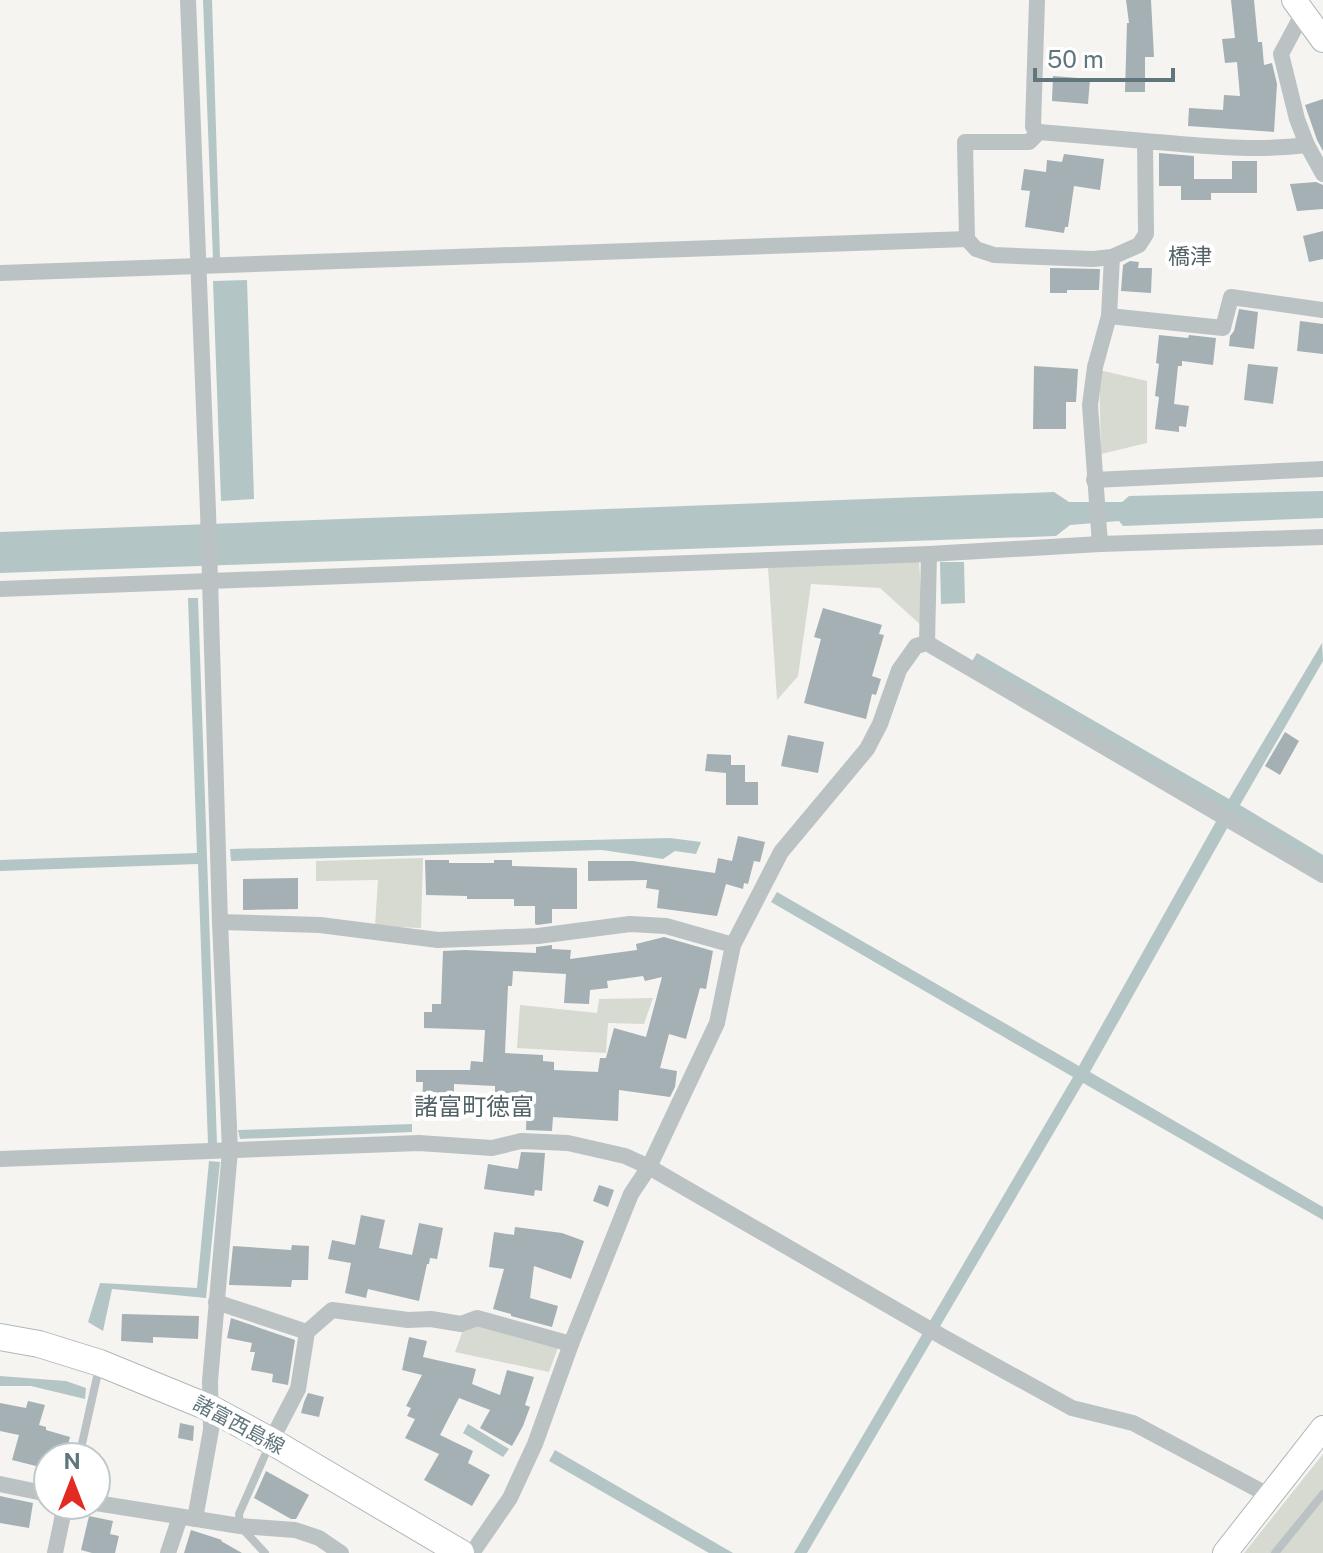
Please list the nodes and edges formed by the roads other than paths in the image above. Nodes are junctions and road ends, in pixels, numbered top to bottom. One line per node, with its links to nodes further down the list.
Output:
1 (188, 0): 11 (street)
2 (1037, 0): 5 (street)
3 (1298, 7): 4 (main road); 7 (street)
4 (1323, 40)
5 (1039, 132): 6 (street); 9 (street)
6 (1145, 141): 7 (street); 10 (street)
7 (1307, 145): 8 (street)
8 (1323, 174)
9 (967, 239): 10 (street); 11 (street)
10 (1112, 257): 14 (street)
11 (198, 266): 12 (street); 20 (street)
12 (0, 273)
13 (1323, 310): 14 (street)
14 (1109, 316): 16 (street)
15 (1323, 469): 16 (street)
16 (1095, 484): 17 (street)
17 (1100, 537): 18 (street); 19 (street)
18 (1323, 537)
19 (929, 554): 20 (street); 22 (street)
20 (210, 575): 21 (street); 24 (street)
21 (0, 589)
22 (927, 643): 23 (street); 25 (street)
23 (1323, 875)
24 (220, 922): 25 (street); 26 (street)
25 (733, 945): 28 (street)
26 (230, 1150): 27 (street); 28 (street); 29 (street)
27 (0, 1159)
28 (649, 1167): 32 (street); 41 (street)
29 (216, 1302): 30 (street); 34 (street)
30 (307, 1332): 32 (street); 37 (street)
31 (0, 1337): 33 (main road, 諸富西島線)
32 (571, 1344): 51 (street)
33 (100, 1363): 34 (main road, 諸富西島線); 36 (lane)
34 (210, 1408): 37 (main road, 諸富西島線); 43 (street)
35 (1323, 1428): 41 (main road)
36 (83, 1441)
37 (271, 1441): 45 (lane); 50 (main road, 諸富西島線)
38 (0, 1484): 39 (street)
39 (32, 1491)
40 (1323, 1494): 53 (lane)
41 (1270, 1496): 52 (main road)
42 (112, 1506): 43 (street)
43 (187, 1518): 45 (street); 47 (street)
44 (62, 1521): 46 (street)
45 (240, 1526): 48 (lane); 49 (street)
46 (55, 1553)
47 (168, 1553)
48 (265, 1553)
49 (341, 1553)
50 (461, 1553)
51 (472, 1553)
52 (1225, 1553)
53 (1275, 1553)

